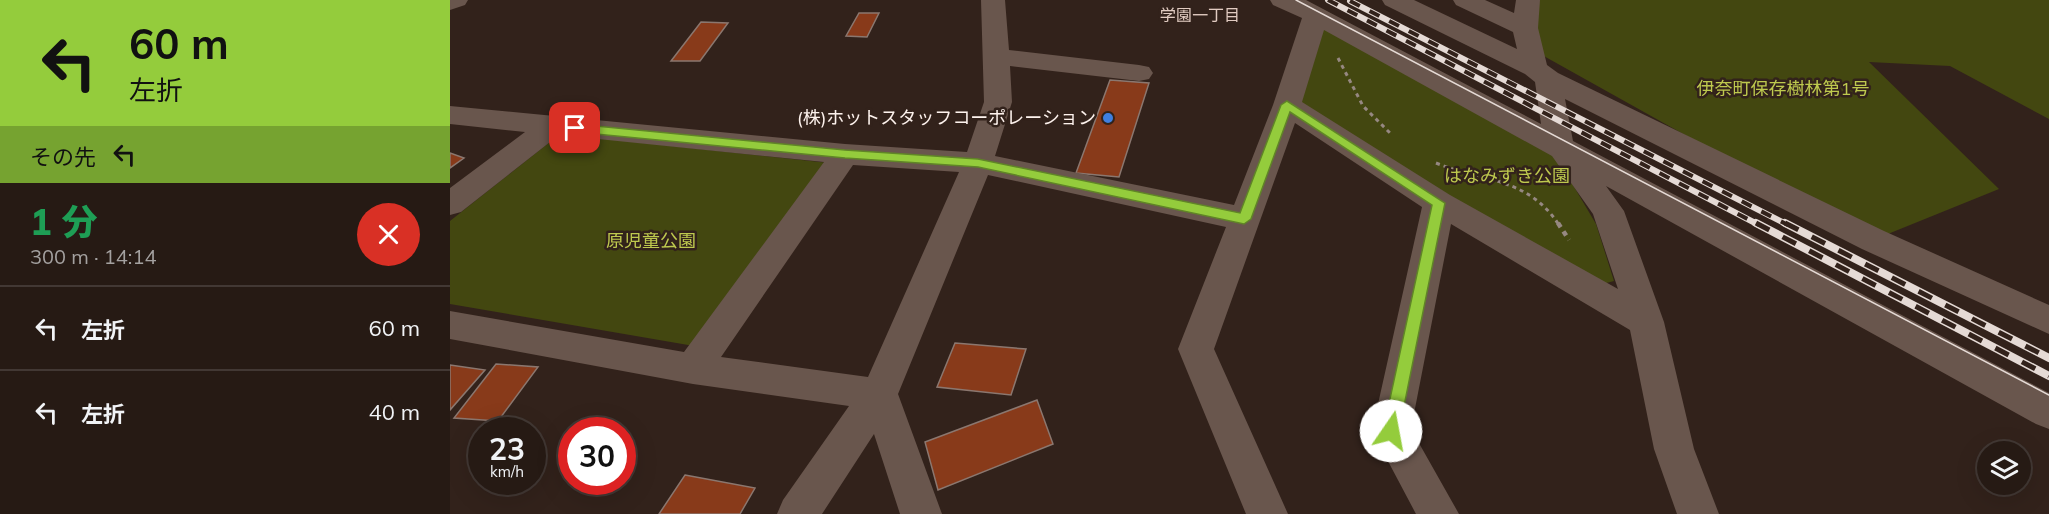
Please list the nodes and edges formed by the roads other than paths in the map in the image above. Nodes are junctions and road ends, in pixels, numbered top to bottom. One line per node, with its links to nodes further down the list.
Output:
1 (456, 0): 7 (street)
2 (993, 0): 10 (street)
3 (1282, 0): 8 (street)
4 (1394, 0): 12 (street)
5 (1465, 0): 9 (street)
6 (1528, 0): 9 (street)
7 (450, 3)
8 (1316, 15): 13 (street); 16 (street)
9 (1525, 28): 12 (street)
10 (998, 57): 11 (street); 18 (street)
11 (1139, 73)
12 (1541, 74): 16 (street); 22 (street)
13 (1287, 105): 19 (street); 21 (street)
14 (450, 115): 15 (street)
15 (552, 126): 17 (street); 20 (street)
16 (1559, 145): 23 (street); 27 (street)
17 (845, 154): 18 (street); 25 (street)
18 (978, 163): 21 (street); 26 (street)
19 (1439, 203): 23 (street); 31 (street)
20 (450, 204)
21 (1244, 219): 30 (street)
22 (2049, 320)
23 (1646, 322): 32 (street)
24 (450, 326): 25 (street)
25 (693, 369): 26 (street)
26 (879, 394): 28 (street); 29 (street)
27 (2049, 412)
28 (798, 514)
29 (921, 514)
30 (1267, 514)
31 (1438, 514)
32 (1698, 514)

